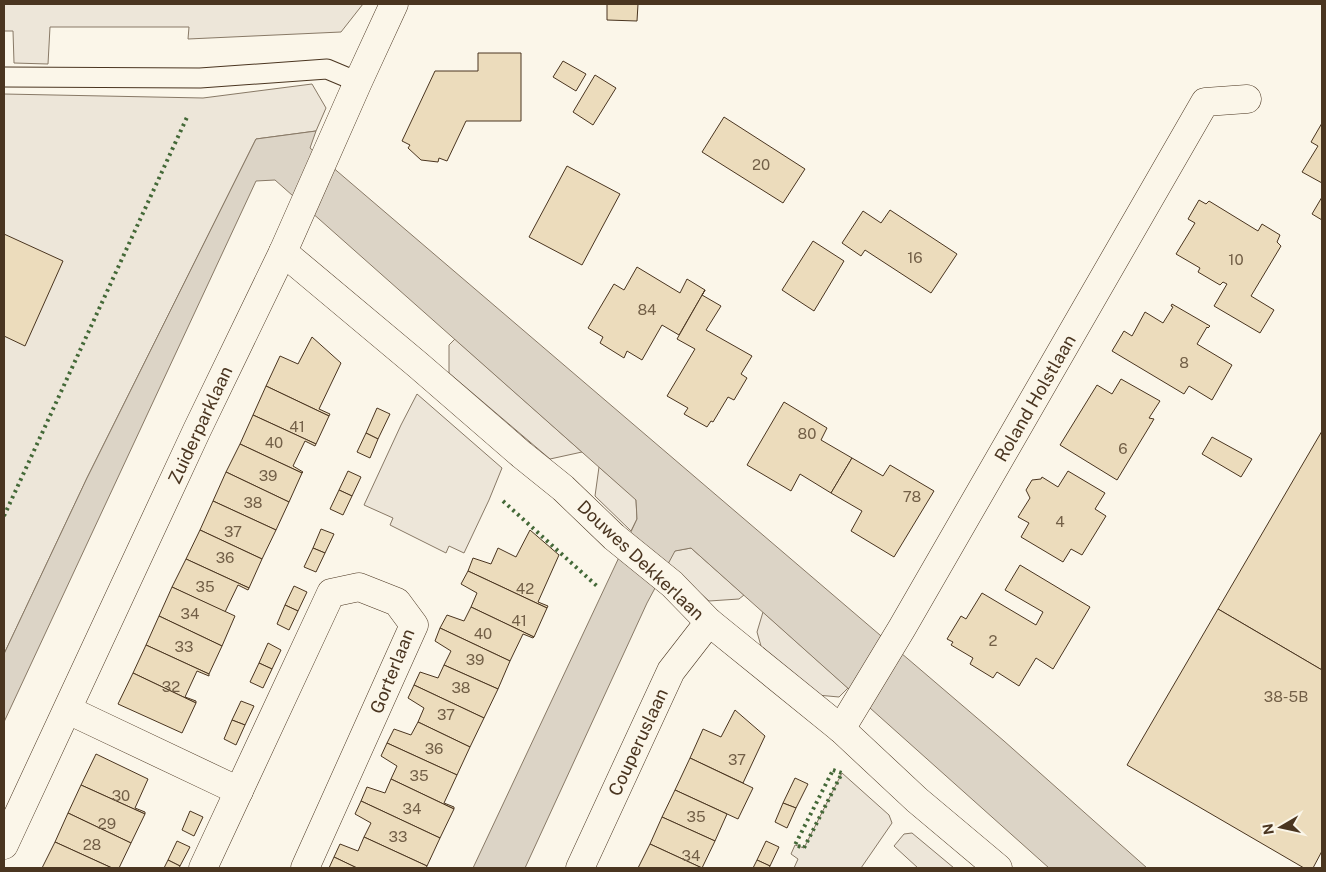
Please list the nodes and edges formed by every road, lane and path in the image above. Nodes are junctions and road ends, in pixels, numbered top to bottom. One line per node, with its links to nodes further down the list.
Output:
1 (394, 4): 3 (street, Zuiderparklaan)
2 (4, 77): 3 (lane)
3 (358, 82): 5 (street, Zuiderparklaan)
4 (1248, 99): 8 (street, Roland Holstlaan)
5 (283, 252): 6 (street, Douwes Dekkerlaan); 7 (street, Zuiderparklaan)
6 (709, 622): 8 (street, Douwes Dekkerlaan); 13 (street, Couperuslaan)
7 (68, 710): 9 (street); 10 (street, Zuiderparklaan)
8 (842, 729): 14 (street, Douwes Dekkerlaan)
9 (239, 790): 11 (street, Gorterlaan); 12 (street, Gorterlaan)
10 (4, 845)
11 (203, 868)
12 (305, 868)
13 (580, 868)
14 (998, 868)

